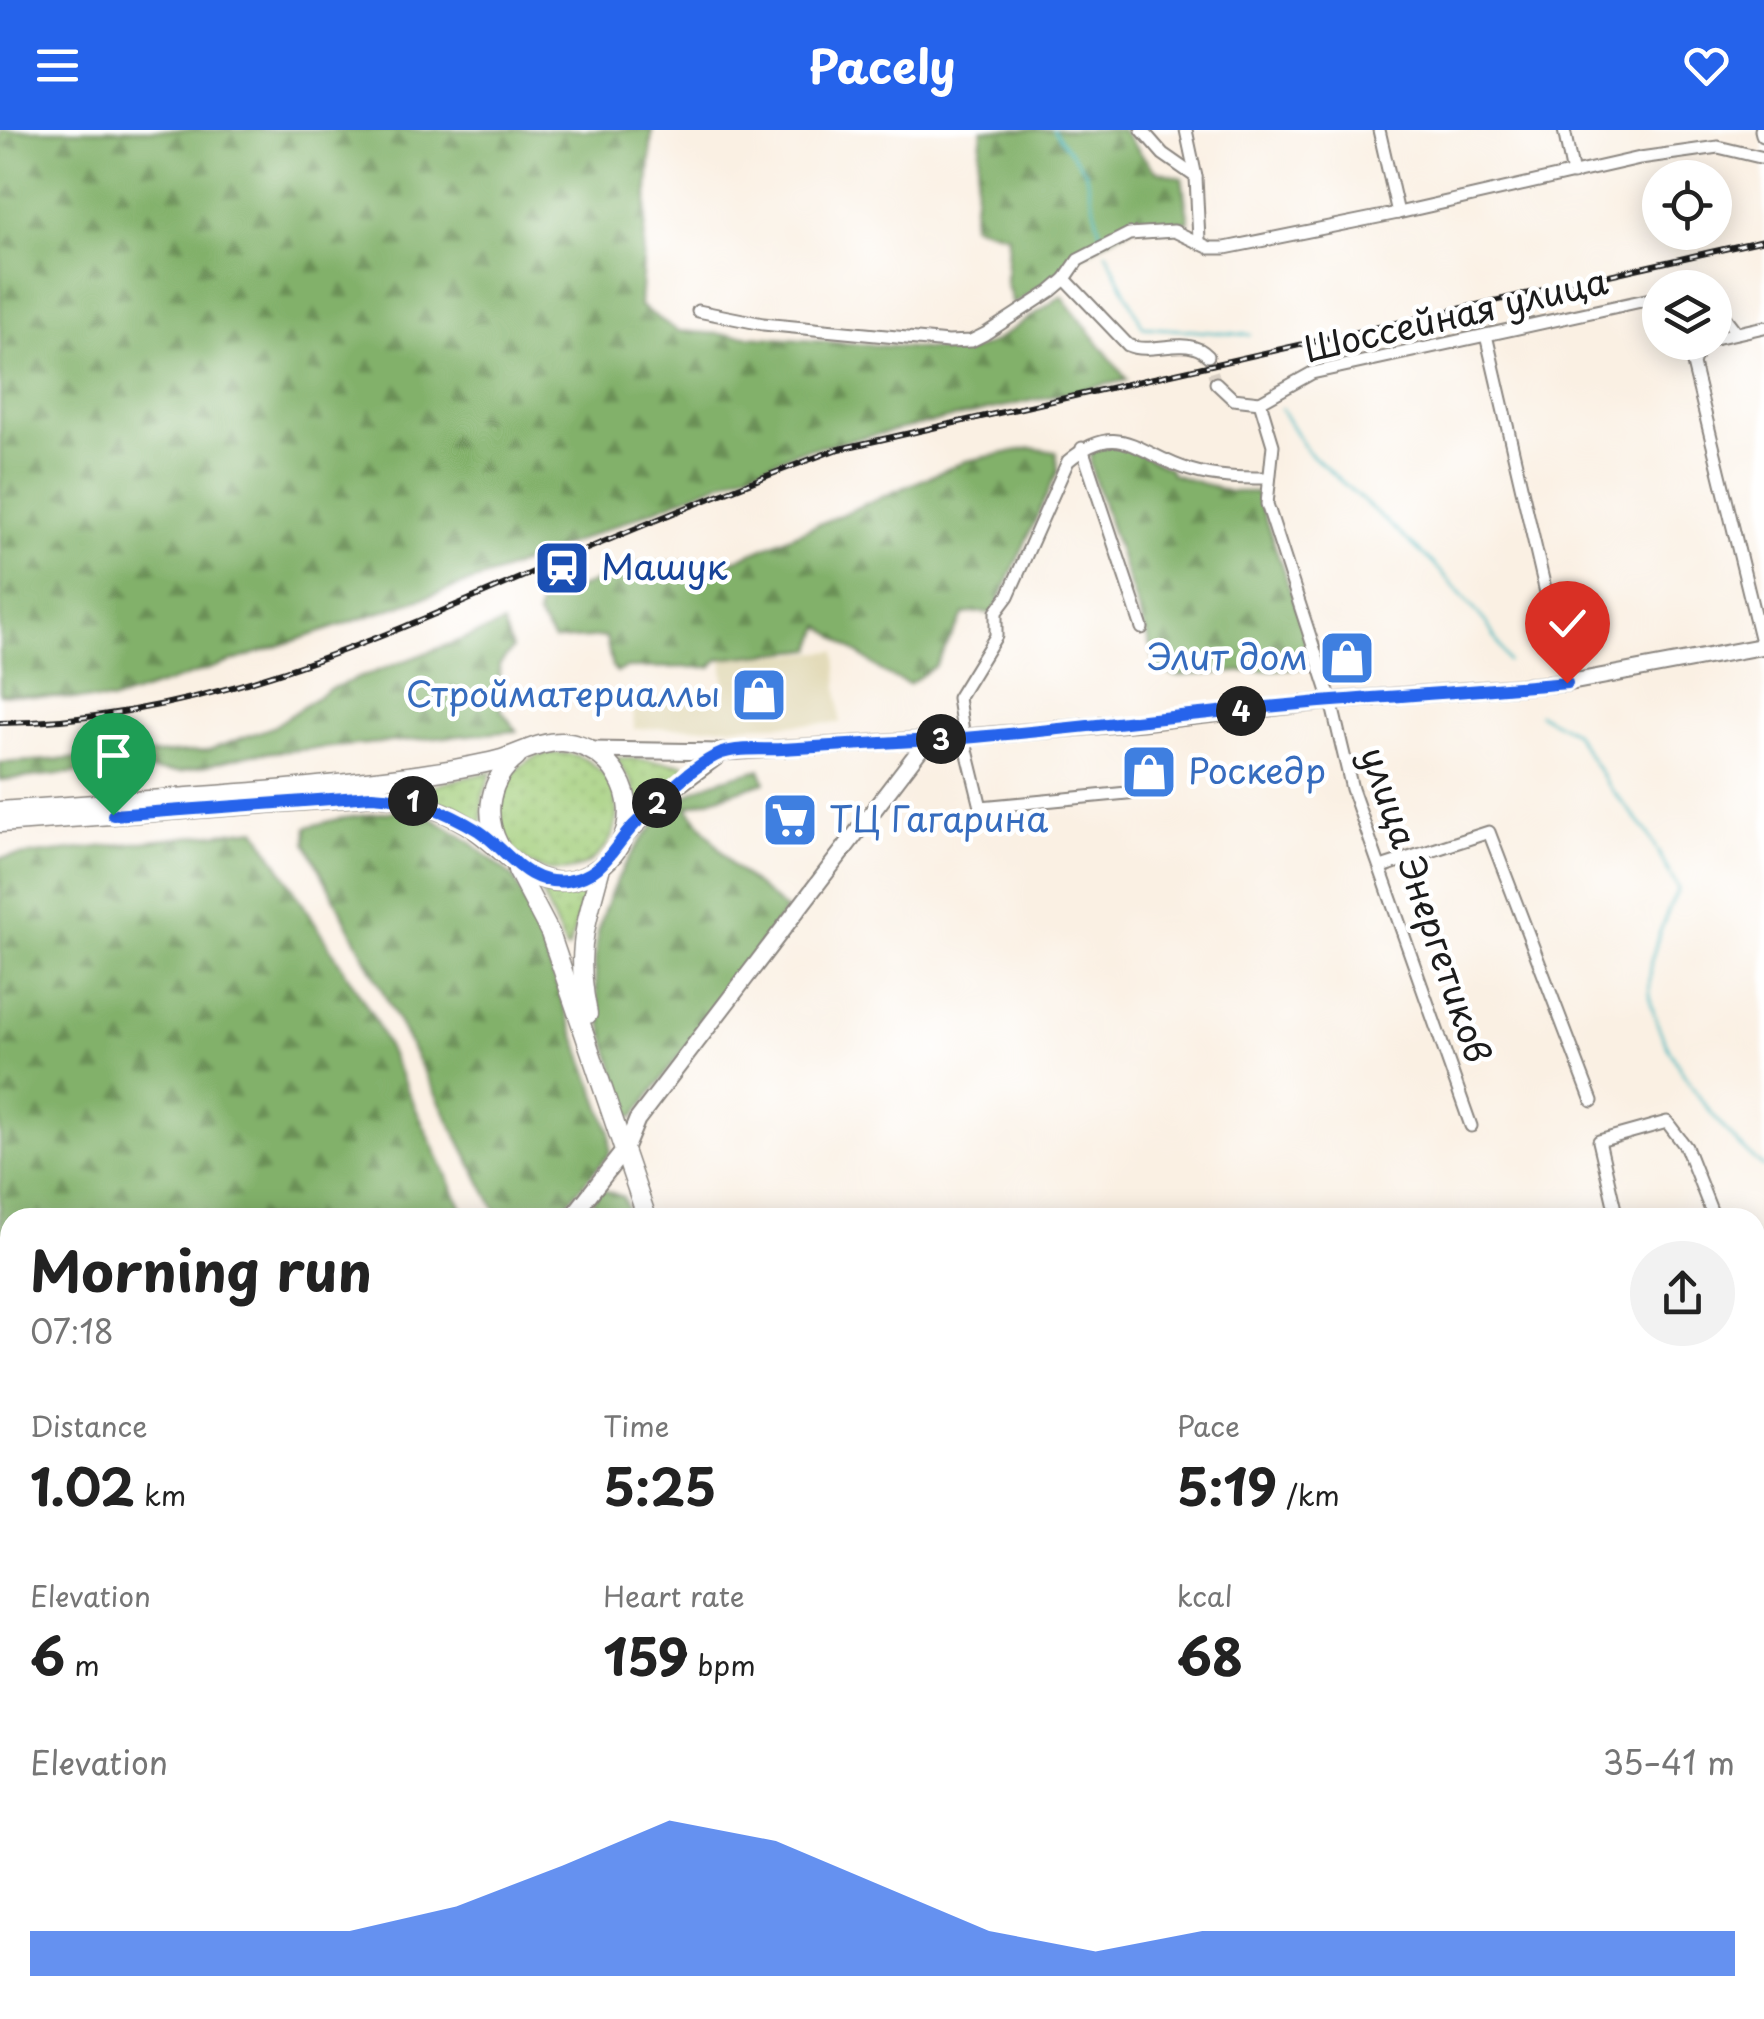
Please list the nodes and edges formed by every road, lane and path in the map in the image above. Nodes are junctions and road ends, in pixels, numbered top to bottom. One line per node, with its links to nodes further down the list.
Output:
1 (1142, 130): 7 (street)
2 (1186, 130): 7 (street)
3 (1378, 130): 8 (street)
4 (1564, 130): 6 (street)
5 (1764, 158): 6 (street)
6 (1573, 174): 8 (street)
7 (1196, 177): 9 (street)
8 (1398, 214): 9 (street)
9 (1199, 240): 10 (street)
10 (1066, 279): 12 (street); 18 (street)
11 (1642, 303): 17 (street, Шоссейная улица)
12 (698, 311)
13 (1732, 327): 15 (street)
14 (1764, 327): 15 (street)
15 (1736, 332): 16 (street)
16 (1732, 333)
17 (1486, 335): 21 (street, Шоссейная улица); 26 (street)
18 (1208, 356)
19 (1695, 360): 25 (street)
20 (1216, 384): 21 (street)
21 (1260, 402): 23 (street, улица Энергетиков)
22 (1082, 448): 23 (street); 24 (street); 28 (street)
23 (1268, 478): 27 (street, улица Энергетиков)
24 (1142, 628)
25 (1763, 650): 26 (main road)
26 (1567, 683): 27 (main road)
27 (1331, 701): 28 (main road); 39 (street, улица Энергетиков)
28 (964, 738): 29 (main road); 33 (street)
29 (928, 739): 31 (main road); 43 (main road)
30 (591, 750): 31 (main road); 32 (main road); 36 (main road)
31 (723, 752): 36 (main road)
32 (521, 753): 34 (main road); 37 (main road)
33 (1148, 791)
34 (0, 811)
35 (0, 823): 37 (main road)
36 (623, 838): 38 (main road)
37 (510, 860): 38 (main road); 40 (main road)
38 (601, 867): 40 (main road)
39 (1380, 867): 41 (street); 42 (street, улица Энергетиков)
40 (600, 1073): 43 (main road)
41 (1592, 1101)
42 (1471, 1126)
43 (625, 1149): 44 (main road); 45 (main road)
44 (579, 1208)
45 (644, 1208)
46 (1615, 1208): 47 (street)
47 (1710, 1208)

